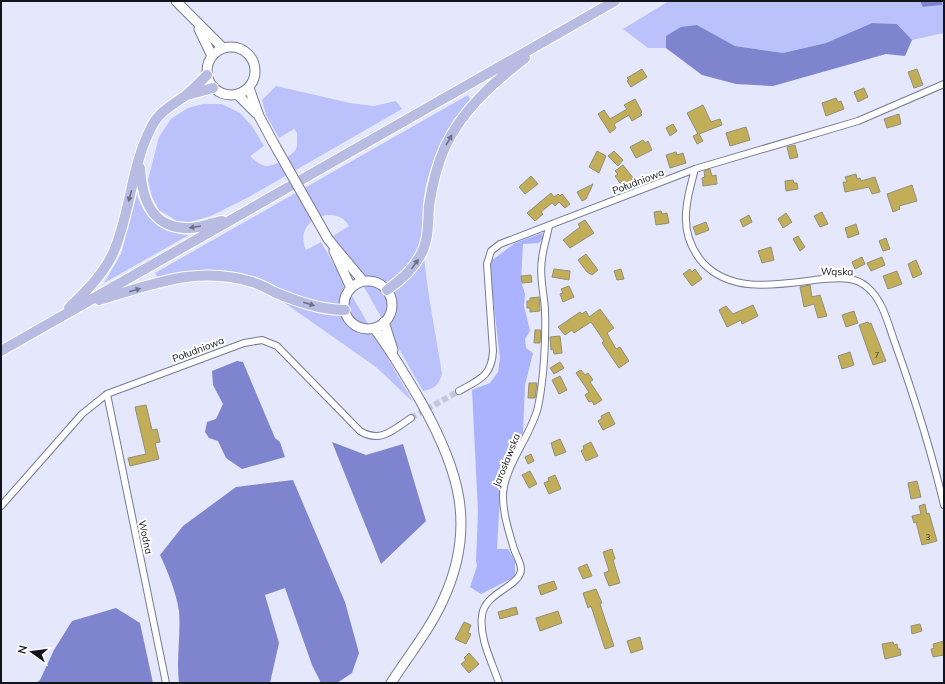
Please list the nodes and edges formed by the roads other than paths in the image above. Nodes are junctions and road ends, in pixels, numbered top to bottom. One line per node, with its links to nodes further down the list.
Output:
1 (176, 1): 3 (main road)
2 (615, 1): 4 (main road)
3 (196, 22): 5 (main road); 6 (main road)
4 (554, 36): 16 (main road); 21 (main road, one-way to 4)
5 (223, 48): 6 (main road); 10 (main road)
6 (212, 56): 7 (main road)
7 (207, 75): 9 (main road); 12 (main road)
8 (944, 84): 15 (street, Południowa)
9 (213, 88): 11 (main road); 12 (main road)
10 (249, 88): 11 (main road); 13 (main road)
11 (238, 95): 13 (main road)
12 (185, 96): 14 (main road)
13 (259, 116): 18 (main road, bridge)
14 (140, 158): 16 (main road, one-way to 14); 24 (main road, one-way to 24)
15 (695, 169): 17 (street, Południowa); 32 (street, Wąska)
16 (233, 218): 22 (main road)
17 (549, 226): 29 (street, Południowa); 36 (street, Jarosławska)
18 (328, 239): 19 (main road); 20 (main road)
19 (363, 281): 20 (main road); 21 (main road)
20 (351, 288): 23 (main road)
21 (387, 290): 25 (main road)
22 (84, 304): 23 (main road, one-way to 23); 24 (main road)
23 (345, 310): 26 (main road)
24 (57, 319): 27 (main road)
25 (384, 322): 26 (main road); 28 (main road)
26 (374, 328): 28 (main road)
27 (1, 351)
28 (396, 357): 35 (main road)
29 (459, 391)
30 (107, 394): 31 (street, Południowa); 33 (street, Południowa); 34 (street, Wodna)
31 (411, 418)
32 (944, 505)
33 (1, 506)
34 (166, 683)
35 (391, 683)
36 (499, 683)

